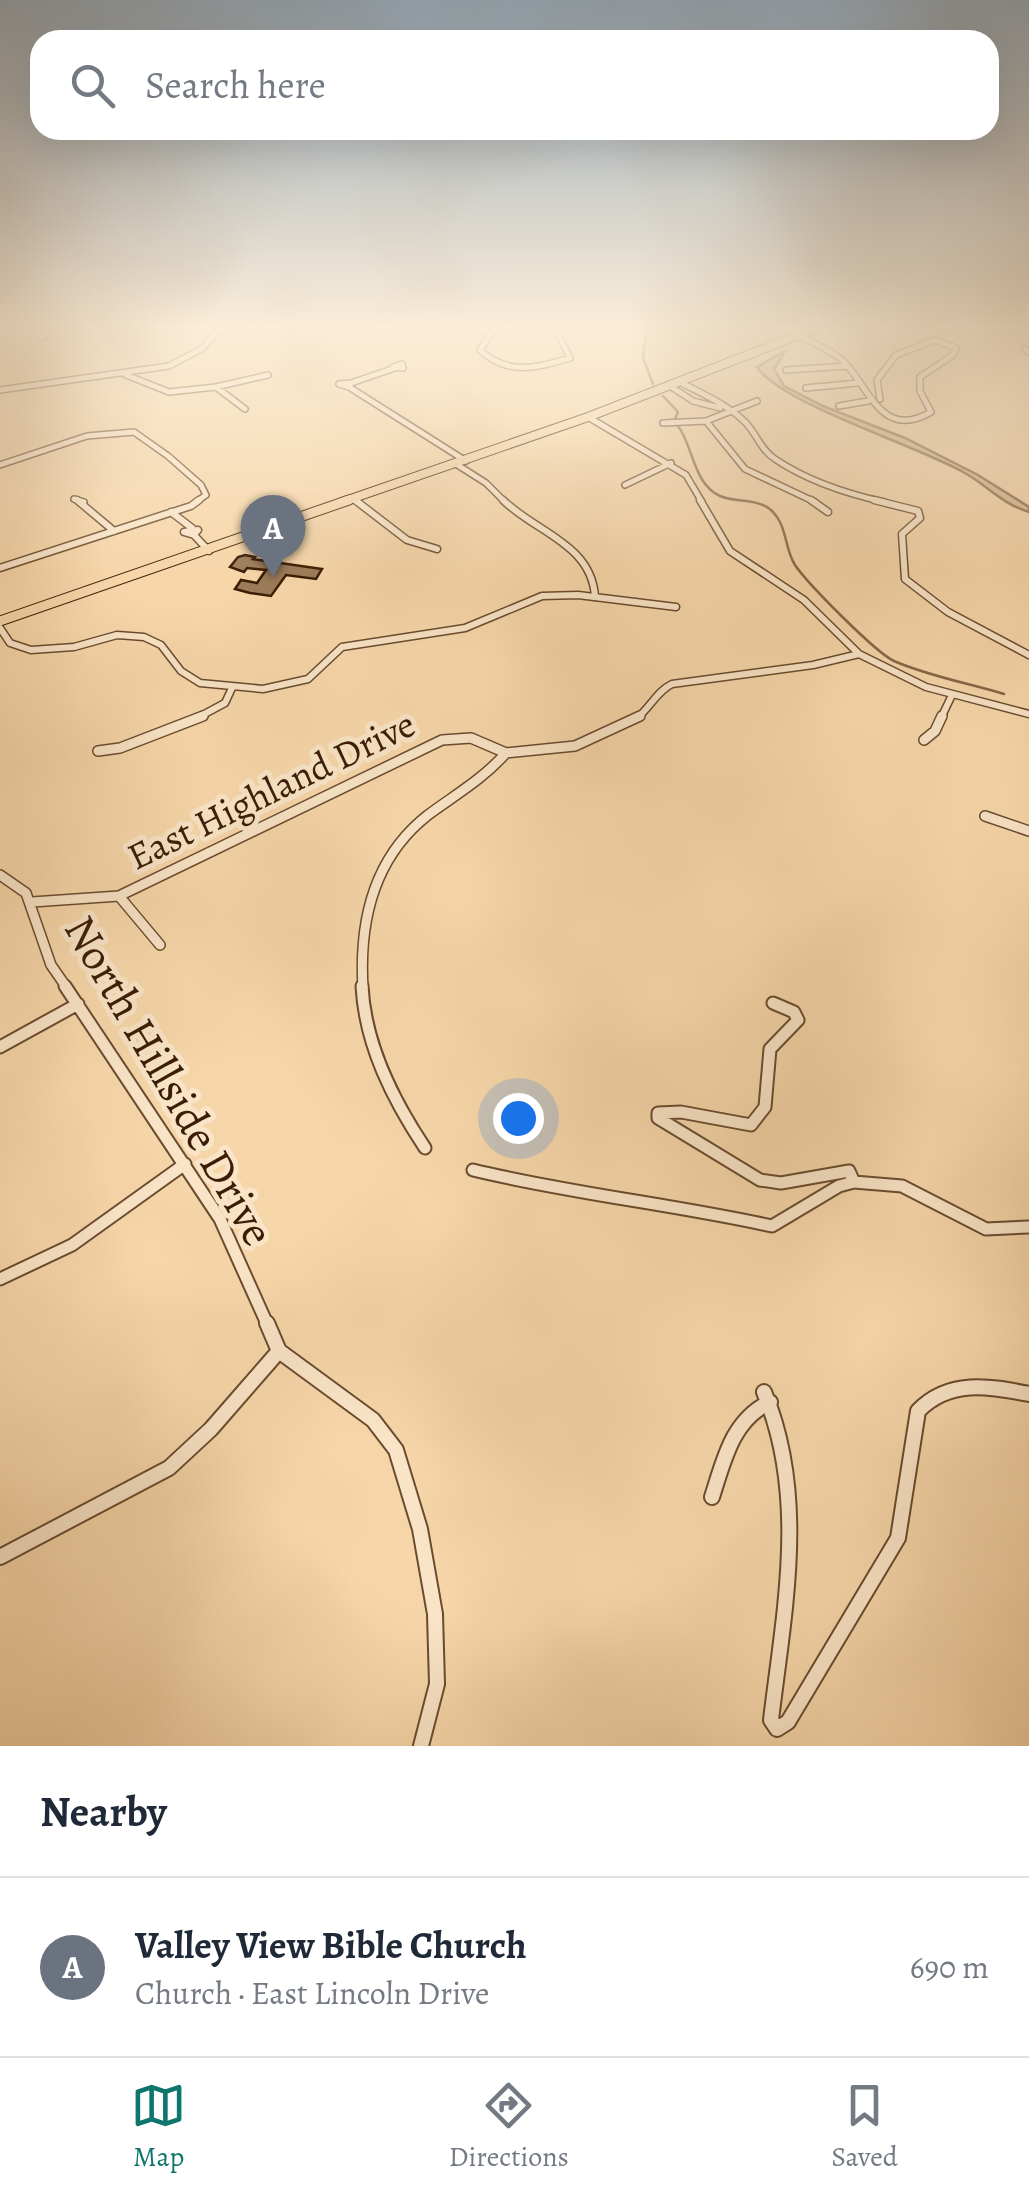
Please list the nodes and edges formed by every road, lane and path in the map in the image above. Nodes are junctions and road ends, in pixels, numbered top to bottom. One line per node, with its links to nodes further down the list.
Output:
1 (388, 409): 12 (street)
2 (608, 409): 9 (main road)
3 (723, 409): 8 (street)
4 (728, 409): 8 (street)
5 (743, 409): 8 (street)
6 (878, 409): 7 (street)
7 (931, 409)
8 (735, 414): 10 (street); 29 (street)
9 (588, 417): 12 (main road); 13 (street)
10 (706, 421): 11 (street); 20 (street)
11 (666, 423)
12 (466, 460): 14 (main road)
13 (671, 463): 16 (street); 28 (street)
14 (456, 464): 18 (main road); 25 (street)
15 (0, 465): 19 (street)
16 (625, 484)
17 (74, 499): 21 (street)
18 (355, 500): 22 (street); 23 (main road)
19 (170, 512): 21 (street); 23 (street)
20 (828, 512)
21 (114, 531): 24 (street)
22 (437, 549)
23 (210, 550): 27 (main road)
24 (0, 568)
25 (595, 597): 26 (street); 30 (street)
26 (676, 607)
27 (0, 626): 30 (street)
28 (858, 654): 31 (street); 35 (street)
29 (1029, 654)
30 (232, 688): 34 (street)
31 (952, 695): 32 (street); 33 (street)
32 (1029, 714)
33 (924, 740)
34 (98, 751)
35 (506, 753): 39 (street, East Highland Drive); 45 (street)
36 (986, 816): 37 (street)
37 (1029, 831)
38 (0, 875): 40 (street, North Hillside Drive)
39 (119, 896): 40 (street); 41 (street)
40 (32, 902): 43 (street, North Hillside Drive)
41 (160, 944)
42 (773, 1003): 48 (street)
43 (78, 1004): 44 (street); 46 (street, North Hillside Drive)
44 (0, 1047)
45 (425, 1148)
46 (185, 1164): 50 (street); 51 (street, North Hillside Drive)
47 (473, 1170): 48 (street)
48 (854, 1182): 49 (street)
49 (1029, 1227)
50 (0, 1279)
51 (279, 1351): 54 (street); 55 (street, North Hillside Drive)
52 (1029, 1394): 53 (street)
53 (712, 1497)
54 (0, 1557)
55 (421, 1746)

